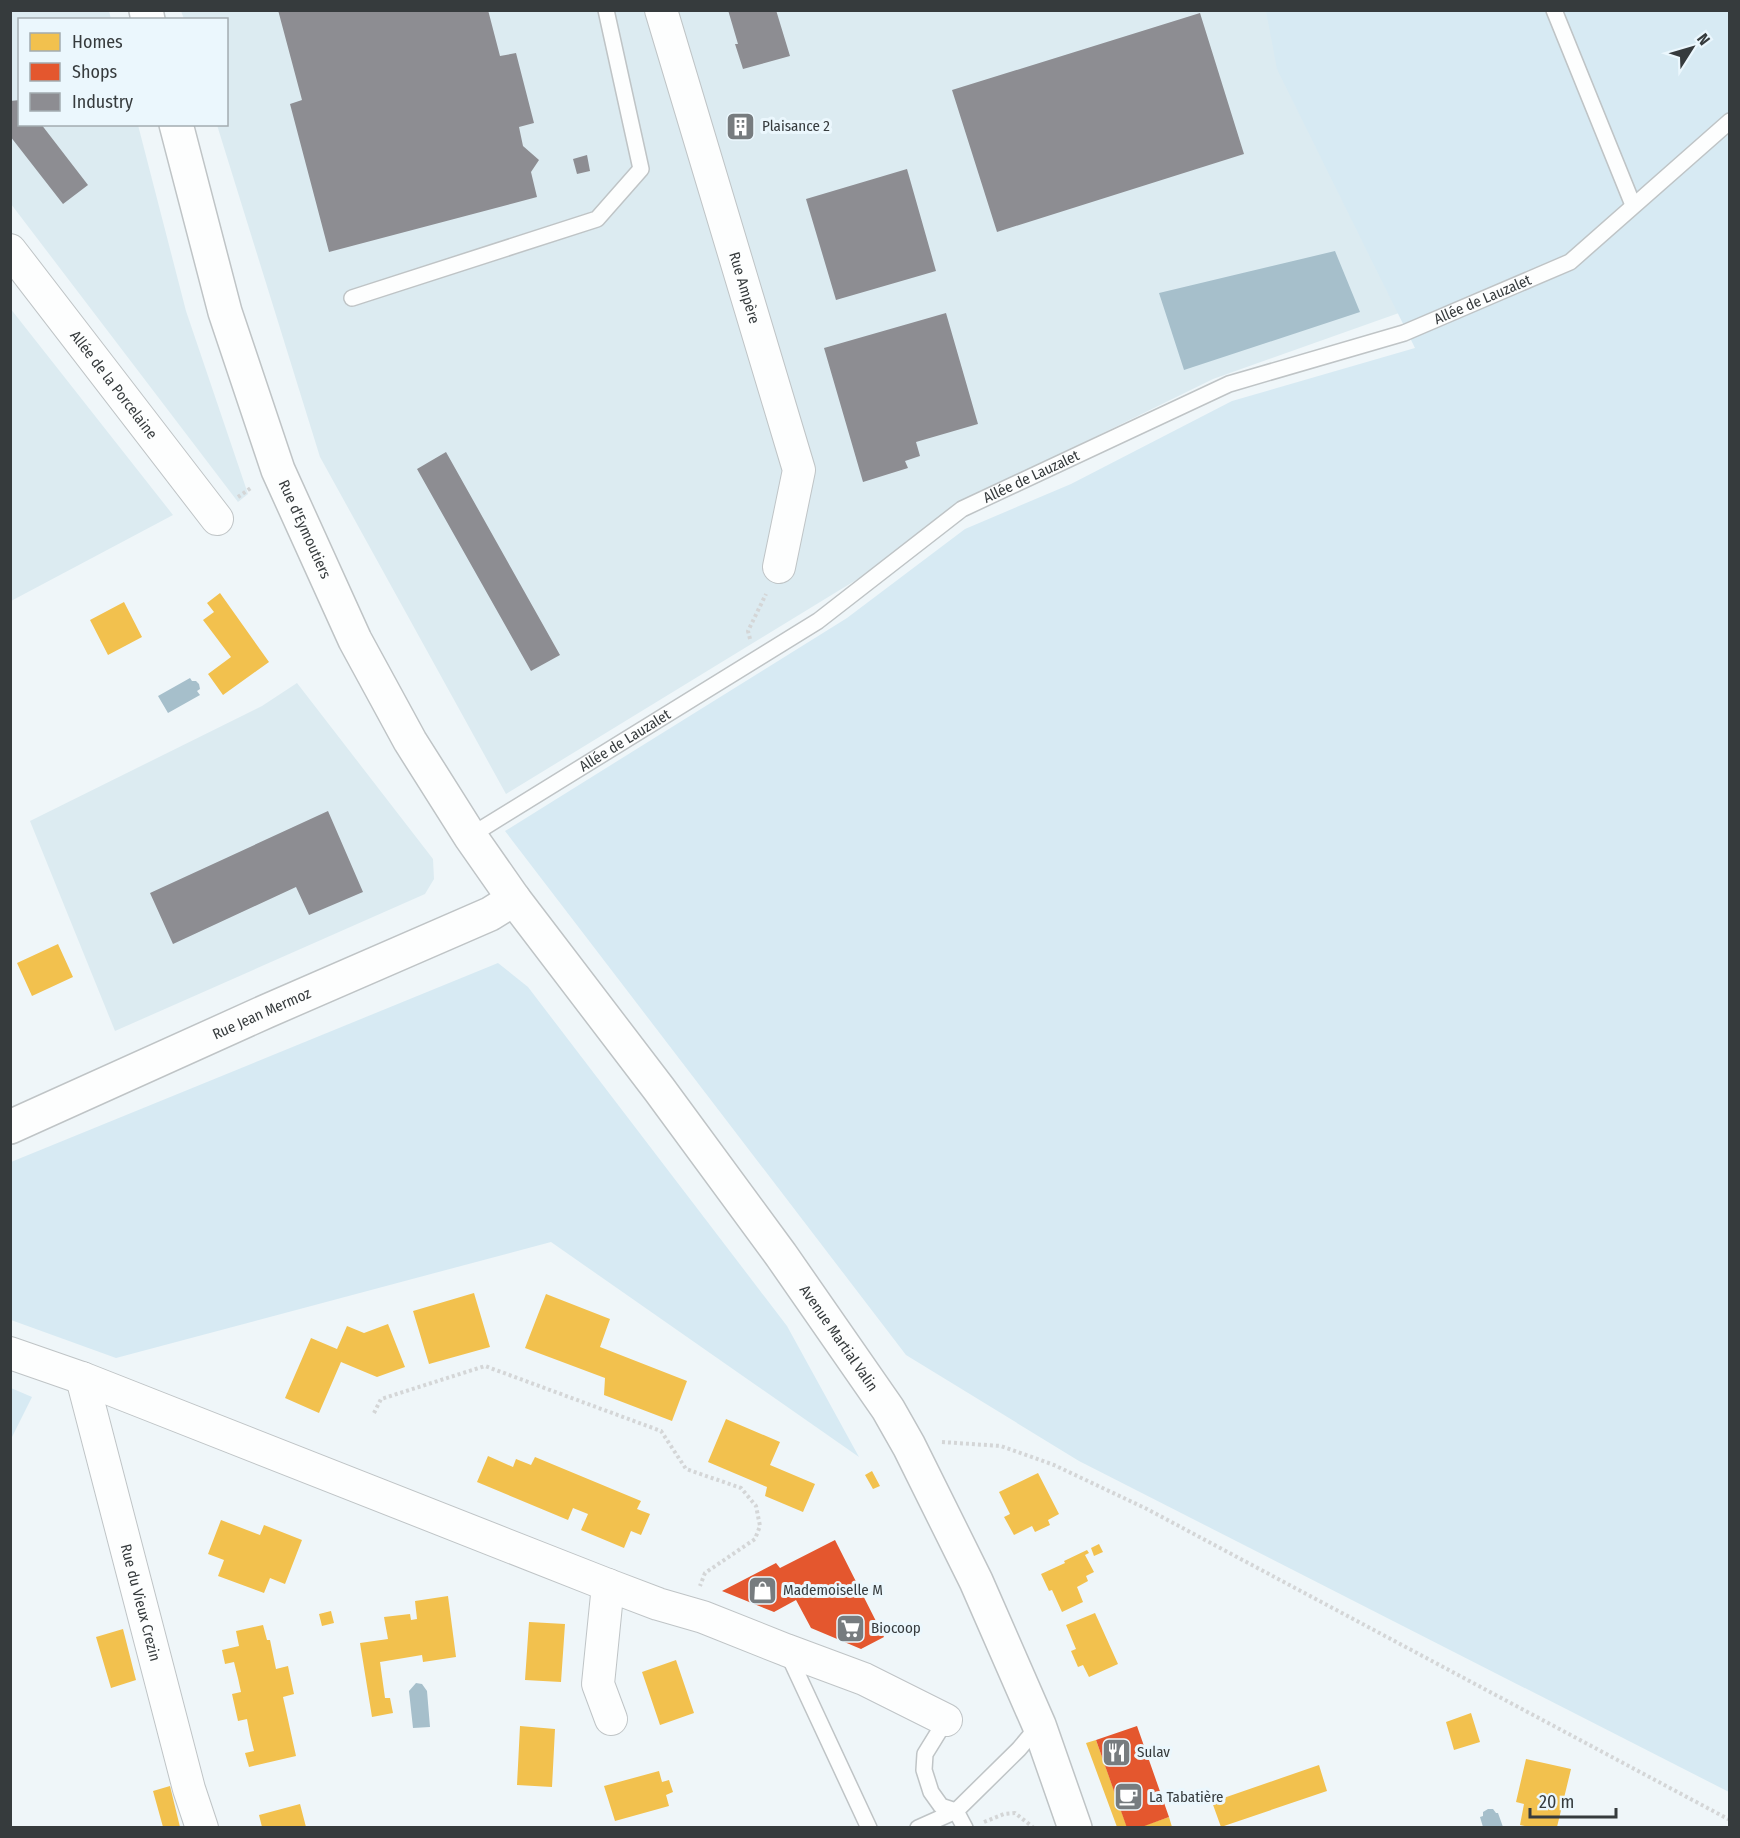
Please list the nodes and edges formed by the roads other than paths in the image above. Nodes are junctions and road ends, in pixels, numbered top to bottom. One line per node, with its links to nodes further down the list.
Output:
1 (606, 10): 8 (lane)
2 (661, 10): 10 (street, Rue Ampère)
3 (1554, 10): 6 (lane)
4 (1730, 121): 6 (lane, Allée de Lauzalet)
5 (177, 126): 11 (main road, Rue d'Eymoutiers)
6 (1633, 205): 11 (lane, Allée de Lauzalet)
7 (10, 250): 9 (street, Allée de la Porcelaine)
8 (352, 298)
9 (215, 516)
10 (779, 567)
11 (470, 836): 12 (main road, Rue d'Eymoutiers)
12 (514, 899): 13 (main road, Rue Jean Mermoz); 20 (main road, Avenue Martial Valin)
13 (10, 1127)
14 (10, 1353): 15 (street)
15 (82, 1378): 16 (street); 23 (street, Rue du Vieux Crezin)
16 (608, 1586): 17 (street); 18 (street)
17 (786, 1650): 19 (street); 24 (lane)
18 (610, 1719)
19 (946, 1720): 21 (lane)
20 (1039, 1725): 21 (lane); 26 (main road, Avenue Martial Valin)
21 (956, 1811): 22 (lane); 25 (lane)
22 (972, 1826)
23 (202, 1827)
24 (869, 1827)
25 (918, 1827)
26 (1075, 1827)

